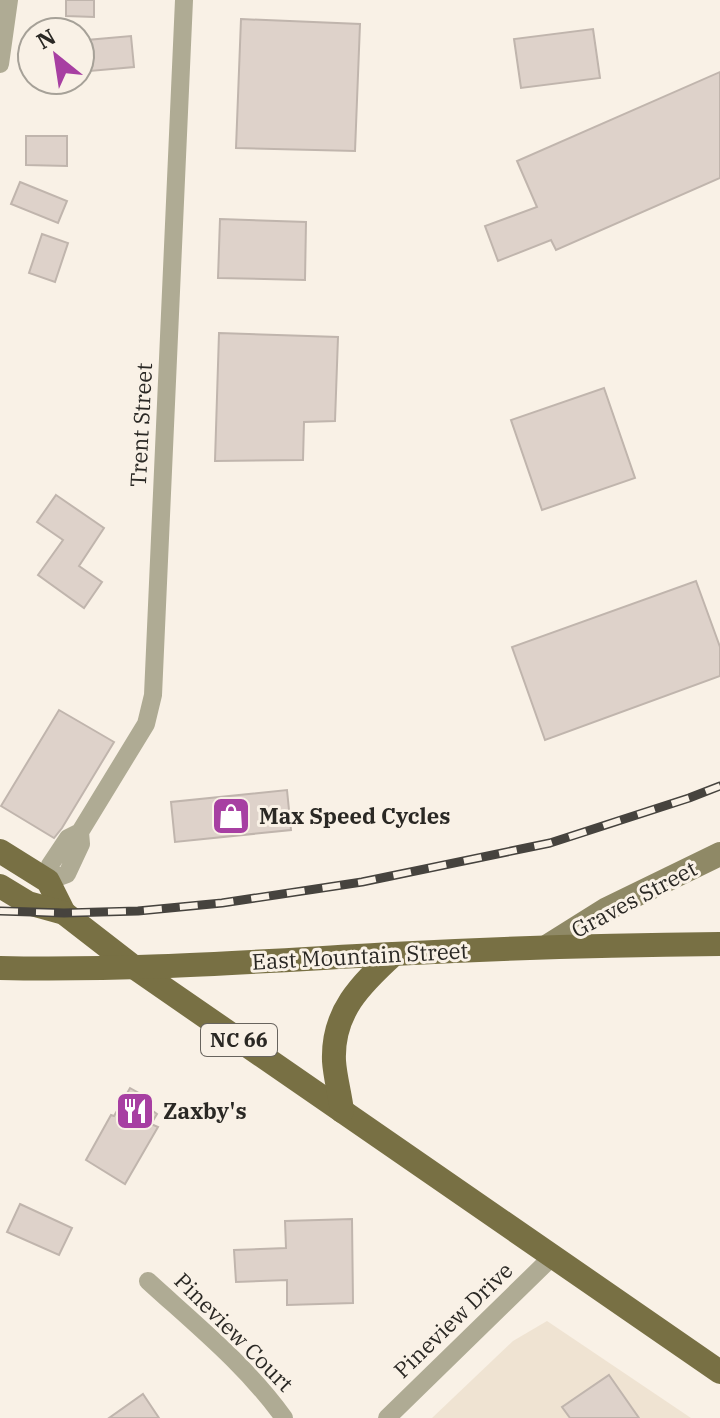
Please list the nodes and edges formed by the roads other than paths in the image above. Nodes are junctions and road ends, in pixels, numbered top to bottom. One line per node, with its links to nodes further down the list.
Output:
1 (9, 0): 3 (street)
2 (184, 0): 6 (street, Trent Street)
3 (0, 64)
4 (0, 851): 6 (main road)
5 (720, 854): 10 (street, Graves Street)
6 (48, 881): 8 (main road, NC 66)
7 (0, 886): 8 (main road, NC 66)
8 (64, 913): 13 (main road, NC 66)
9 (720, 944): 10 (main road, East Mountain Street)
10 (548, 946): 11 (main road, East Mountain Street)
11 (394, 954): 13 (main road, East Mountain Street); 14 (main road)
12 (0, 968): 13 (main road, East Mountain Street)
13 (135, 968): 14 (main road, NC 66)
14 (342, 1111): 15 (main road, NC 66)
15 (553, 1256): 17 (main road, NC 66); 19 (street, Pineview Drive)
16 (148, 1281): 18 (street, Pineview Court)
17 (720, 1372)
18 (284, 1418)
19 (387, 1418)

